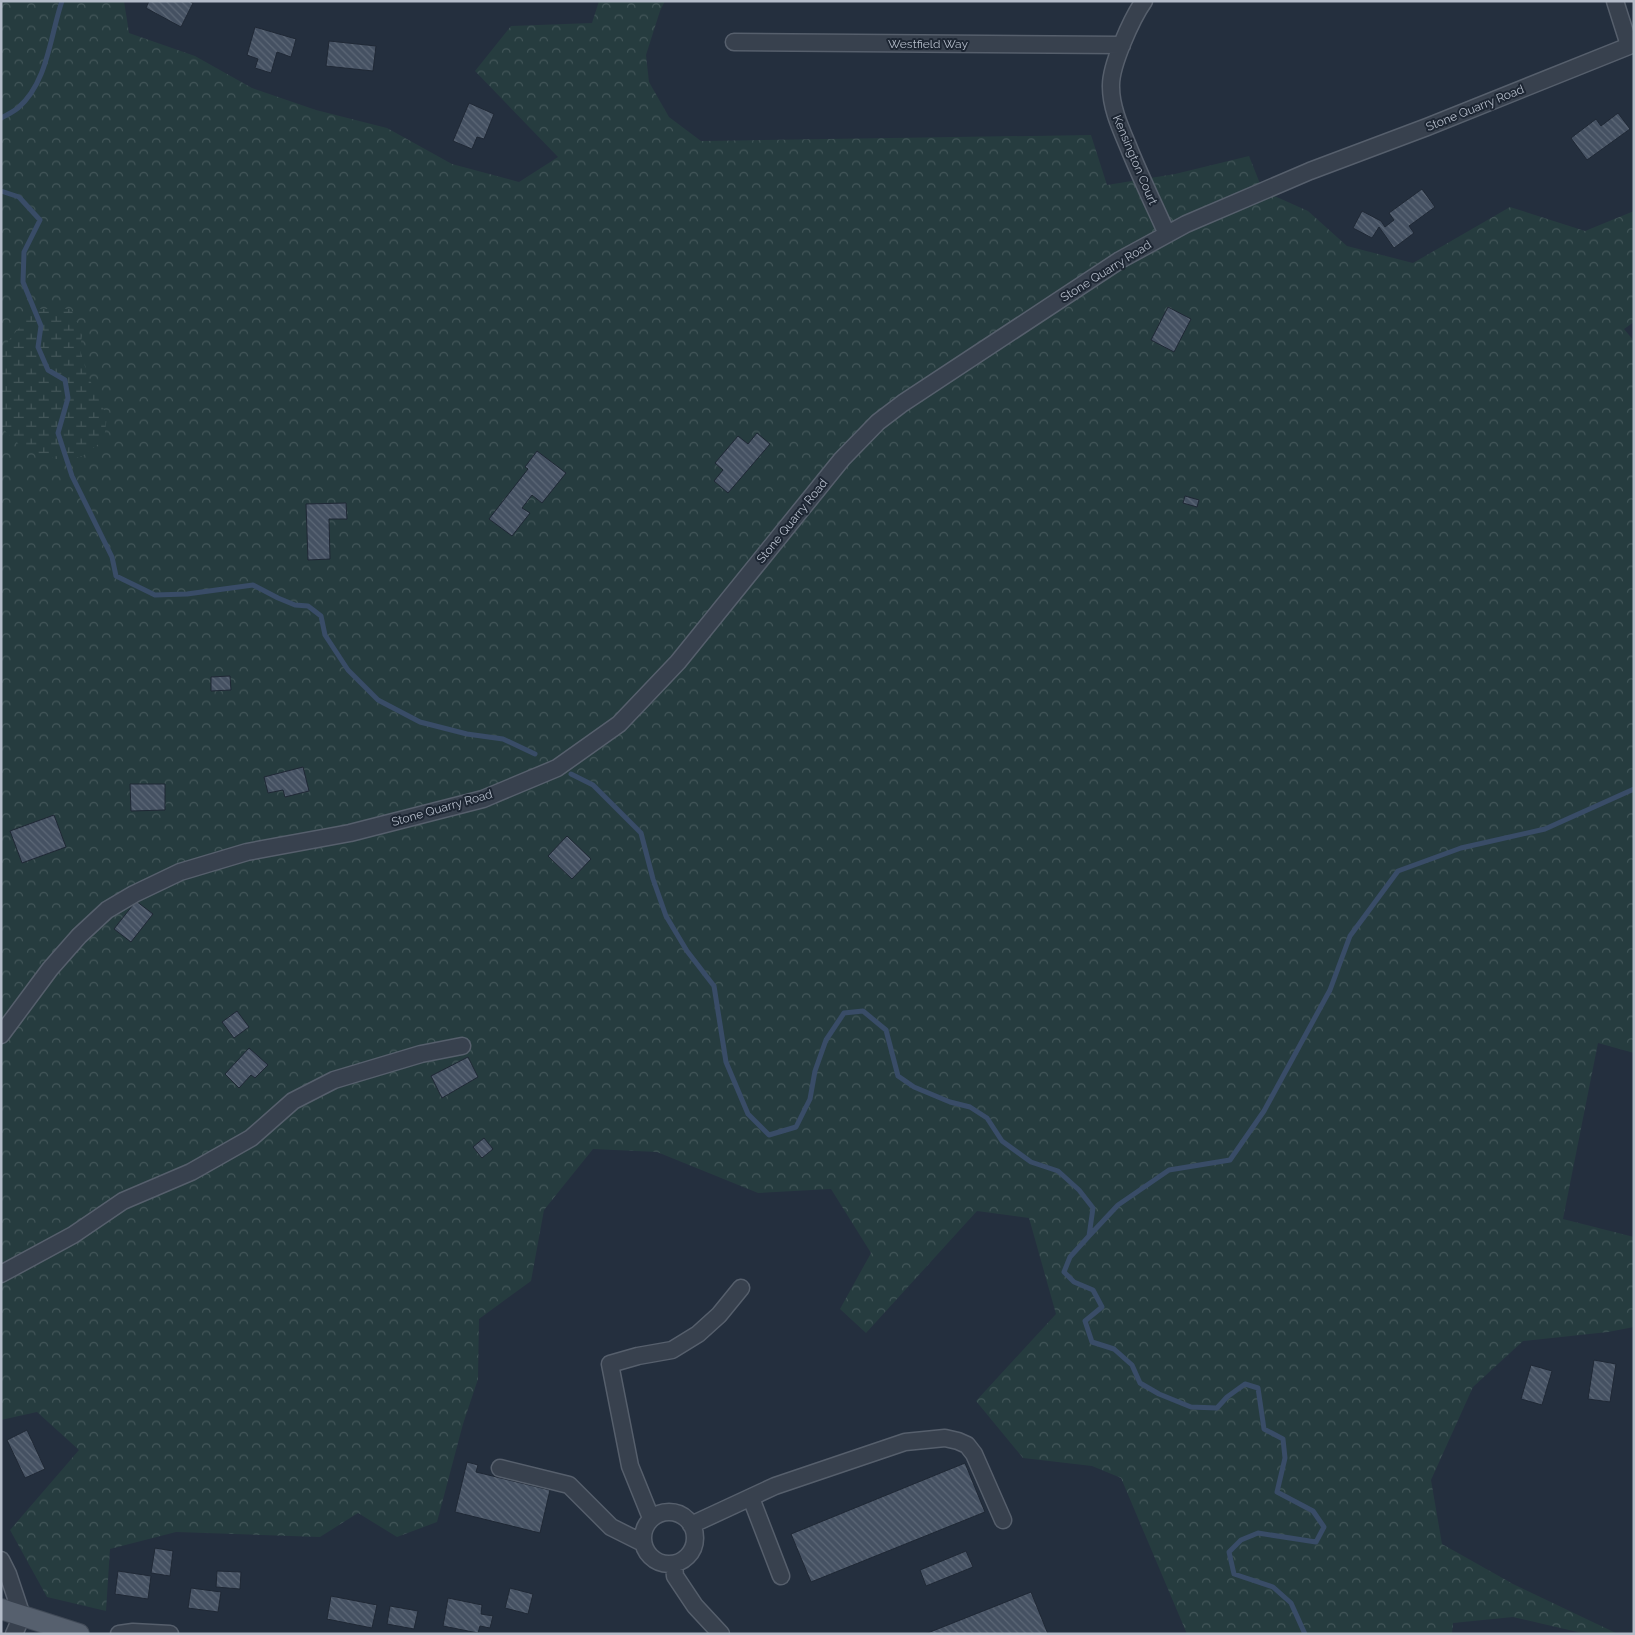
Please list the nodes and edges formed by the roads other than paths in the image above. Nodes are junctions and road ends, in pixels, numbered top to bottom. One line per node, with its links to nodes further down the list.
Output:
1 (1144, 1): 5 (street, Kensington Court)
2 (1615, 1): 4 (street)
3 (734, 42): 5 (street, Westfield Way)
4 (1631, 44): 6 (street, Stone Quarry Road)
5 (1122, 45): 6 (street, Kensington Court)
6 (1168, 234): 7 (street, Stone Quarry Road)
7 (1, 1035)
8 (462, 1046): 9 (street)
9 (1, 1274)
10 (741, 1288): 13 (street)
11 (500, 1468): 16 (street)
12 (751, 1498): 14 (street); 15 (street); 19 (street)
13 (651, 1518): 15 (street); 16 (street)
14 (1003, 1520)
15 (691, 1526): 18 (street)
16 (643, 1543): 18 (street)
17 (1, 1560): 21 (street)
18 (674, 1564): 25 (street)
19 (781, 1576)
20 (1, 1609): 21 (main road)
21 (18, 1625): 22 (main road)
22 (79, 1634)
23 (119, 1634): 24 (street)
24 (170, 1634)
25 (722, 1634)

